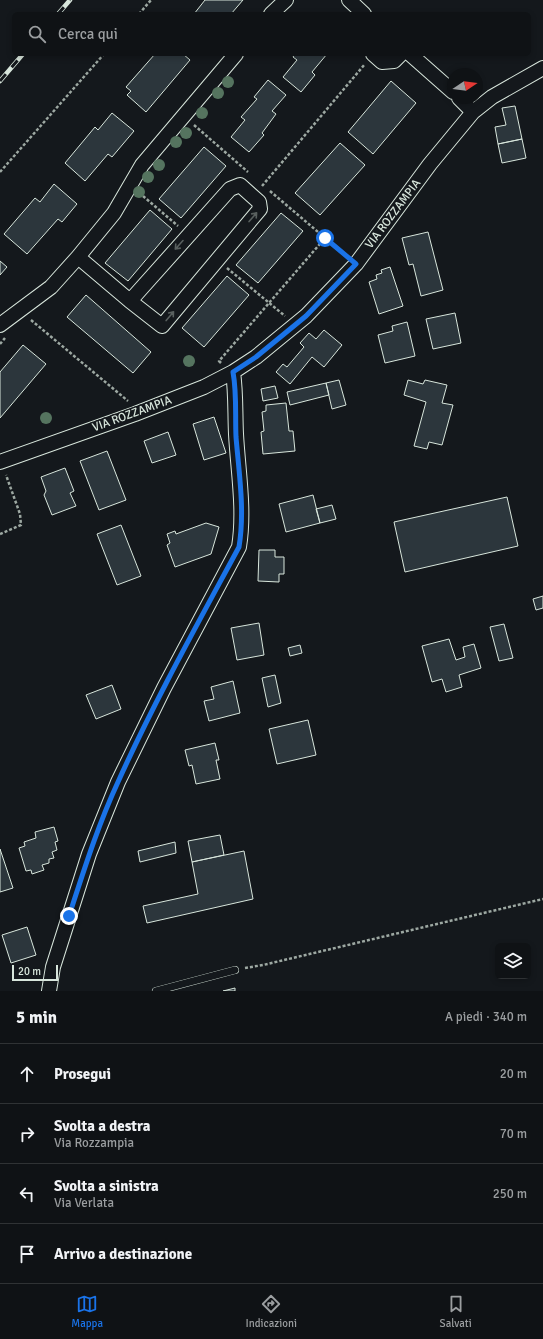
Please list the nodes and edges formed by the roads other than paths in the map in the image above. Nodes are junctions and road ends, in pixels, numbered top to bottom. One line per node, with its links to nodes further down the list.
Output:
1 (286, 0): 3 (street)
2 (348, 0): 4 (street)
3 (273, 12)
4 (362, 12)
5 (234, 56): 13 (street)
6 (398, 56): 8 (street)
7 (412, 56): 10 (street)
8 (369, 59)
9 (543, 68): 12 (street, VIA ROZZAMPIA)
10 (447, 87)
11 (465, 104): 12 (street)
12 (472, 112): 16 (street, VIA ROZZAMPIA)
13 (78, 257): 14 (street); 15 (street)
14 (130, 301): 14 (street, one-way to 14)
15 (0, 326)
16 (229, 369): 17 (street, VIA ROZZAMPIA); 19 (street)
17 (1, 462)
18 (235, 970): 20 (lane)
19 (49, 991)
20 (156, 991)

